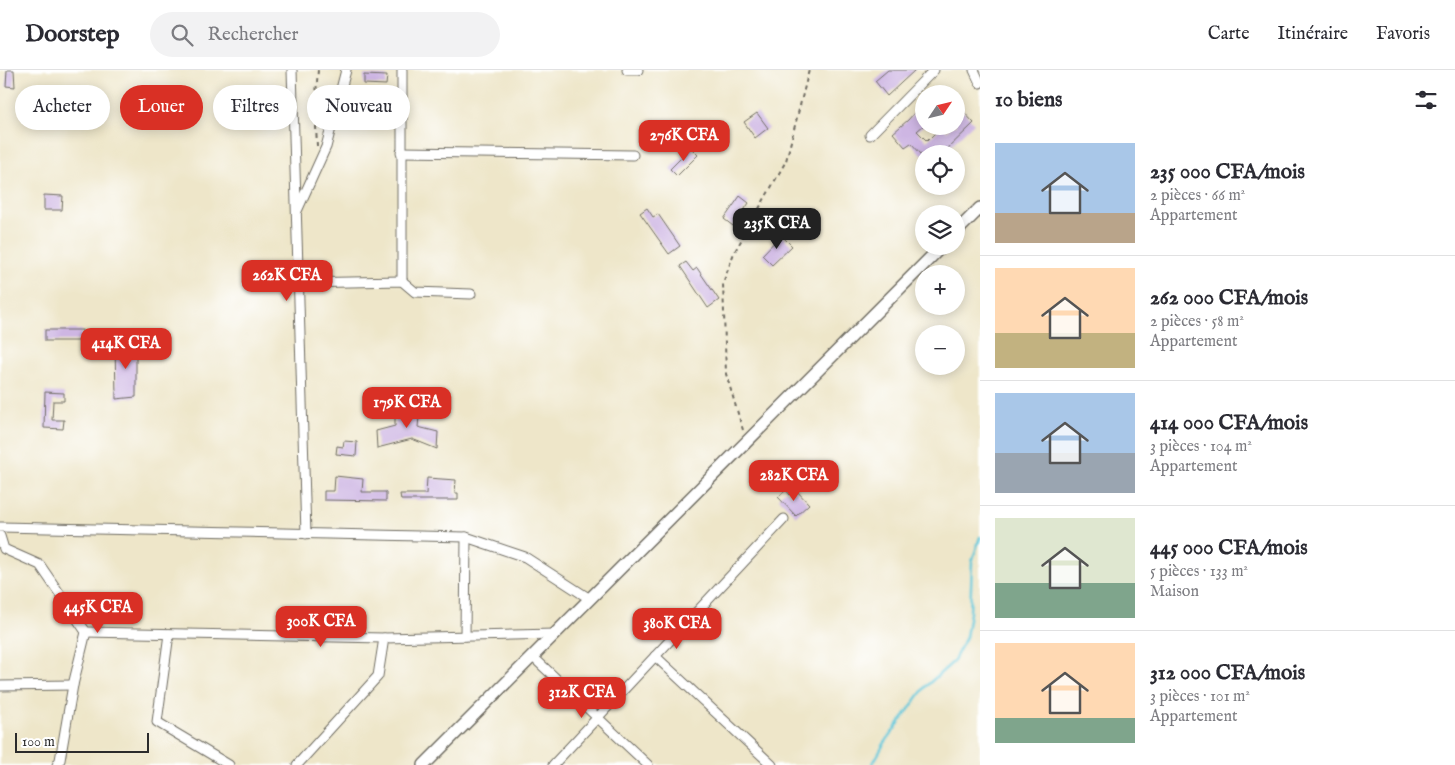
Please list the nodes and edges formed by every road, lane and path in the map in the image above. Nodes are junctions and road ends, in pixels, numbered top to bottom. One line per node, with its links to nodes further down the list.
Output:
1 (292, 70): 16 (street)
2 (318, 70): 12 (path)
3 (346, 70): 16 (street)
4 (402, 70): 13 (street)
5 (627, 70): 6 (street)
6 (638, 70)
7 (809, 70): 22 (path)
8 (934, 70): 11 (street)
9 (974, 70): 10 (street)
10 (980, 83)
11 (870, 135)
12 (317, 146)
13 (401, 152): 14 (street); 19 (street)
14 (633, 155)
15 (980, 208): 17 (main road)
16 (296, 212): 20 (street)
17 (965, 223)
18 (933, 255): 22 (main road)
19 (402, 282): 20 (street); 21 (street)
20 (299, 283): 25 (street)
21 (471, 294)
22 (747, 442): 28 (main road)
23 (784, 520): 35 (street)
24 (0, 527): 25 (street)
25 (306, 534): 27 (street)
26 (0, 536): 29 (street)
27 (466, 537): 28 (street); 32 (street)
28 (590, 599): 31 (main road)
29 (86, 632): 30 (street); 37 (street)
30 (169, 634): 33 (street); 40 (street)
31 (555, 634): 32 (street); 34 (main road)
32 (465, 636): 33 (street)
33 (384, 638): 41 (street)
34 (532, 656): 38 (street); 42 (main road)
35 (655, 656): 38 (street); 45 (street)
36 (0, 686): 37 (street)
37 (73, 686): 39 (street)
38 (598, 719): 43 (street); 44 (street)
39 (62, 763)
40 (229, 765)
41 (297, 765)
42 (424, 765)
43 (553, 765)
44 (648, 765)
45 (772, 765)

